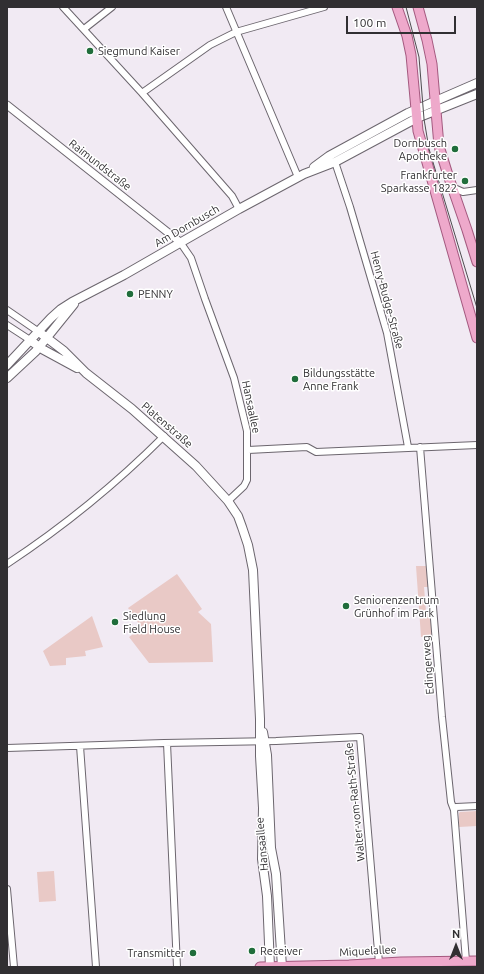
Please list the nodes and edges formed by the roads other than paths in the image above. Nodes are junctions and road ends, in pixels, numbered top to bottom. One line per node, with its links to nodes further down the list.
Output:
1 (63, 7): 7 (street)
2 (112, 7): 7 (street)
3 (226, 7): 8 (street)
4 (324, 7): 8 (street)
5 (397, 7): 14 (main road)
6 (418, 7): 13 (main road)
7 (84, 29): 10 (street)
8 (236, 32): 10 (street); 16 (street)
9 (477, 83): 13 (main road)
10 (142, 93): 19 (street)
11 (477, 94): 13 (main road)
12 (7, 106): 20 (street, Raimundstraße)
13 (435, 106): 14 (main road); 17 (main road)
14 (416, 114): 15 (main road, Am Dornbusch); 16 (main road, Am Dornbusch); 27 (main road)
15 (335, 162): 16 (main road, Am Dornbusch); 35 (street, Henry-Budge-Straße)
16 (301, 175): 19 (main road, Am Dornbusch)
17 (452, 187): 18 (street); 21 (main road)
18 (477, 190)
19 (239, 209): 20 (main road, Am Dornbusch)
20 (180, 242): 22 (main road, Am Dornbusch); 37 (street, Hansaallee)
21 (477, 262)
22 (80, 298): 25 (main road, Am Dornbusch); 26 (main road, Am Dornbusch)
23 (7, 310): 25 (street, Platenstraße)
24 (7, 325): 28 (street, Platenstraße)
25 (39, 332): 26 (main road, Platenstraße); 28 (main road, Am Dornbusch)
26 (47, 337): 29 (main road, Am Dornbusch); 31 (main road, Platenstraße)
27 (477, 338)
28 (30, 340): 29 (main road, Platenstraße); 30 (main road, Am Dornbusch)
29 (39, 347): 31 (main road, Platenstraße); 32 (main road, Am Dornbusch)
30 (7, 365)
31 (86, 373): 33 (main road, Platenstraße)
32 (7, 378)
33 (164, 436): 38 (main road, Platenstraße); 39 (street)
34 (477, 445): 36 (street)
35 (408, 447): 36 (street); 37 (street)
36 (420, 447): 45 (street, Edingerweg)
37 (248, 450): 38 (street, Hansaallee)
38 (228, 501): 40 (main road, Hansaallee)
39 (7, 564)
40 (262, 742): 41 (street); 49 (street, Walter-vom-Rath-Straße); 54 (main road, Hansaallee); 55 (main road, Hansaallee)
41 (167, 743): 42 (street); 52 (street)
42 (80, 746): 43 (street); 51 (street)
43 (7, 748)
44 (477, 806): 45 (street)
45 (454, 810): 47 (street, Edingerweg)
46 (7, 889): 50 (street)
47 (466, 961): 48 (main road, Miquelallee); 49 (main road, Miquelallee)
48 (477, 961)
49 (379, 963): 55 (main road, Miquelallee)
50 (14, 967)
51 (96, 967)
52 (177, 967)
53 (260, 967): 54 (main road, Miquelallee)
54 (270, 967): 55 (main road, Miquelallee)
55 (282, 967)

